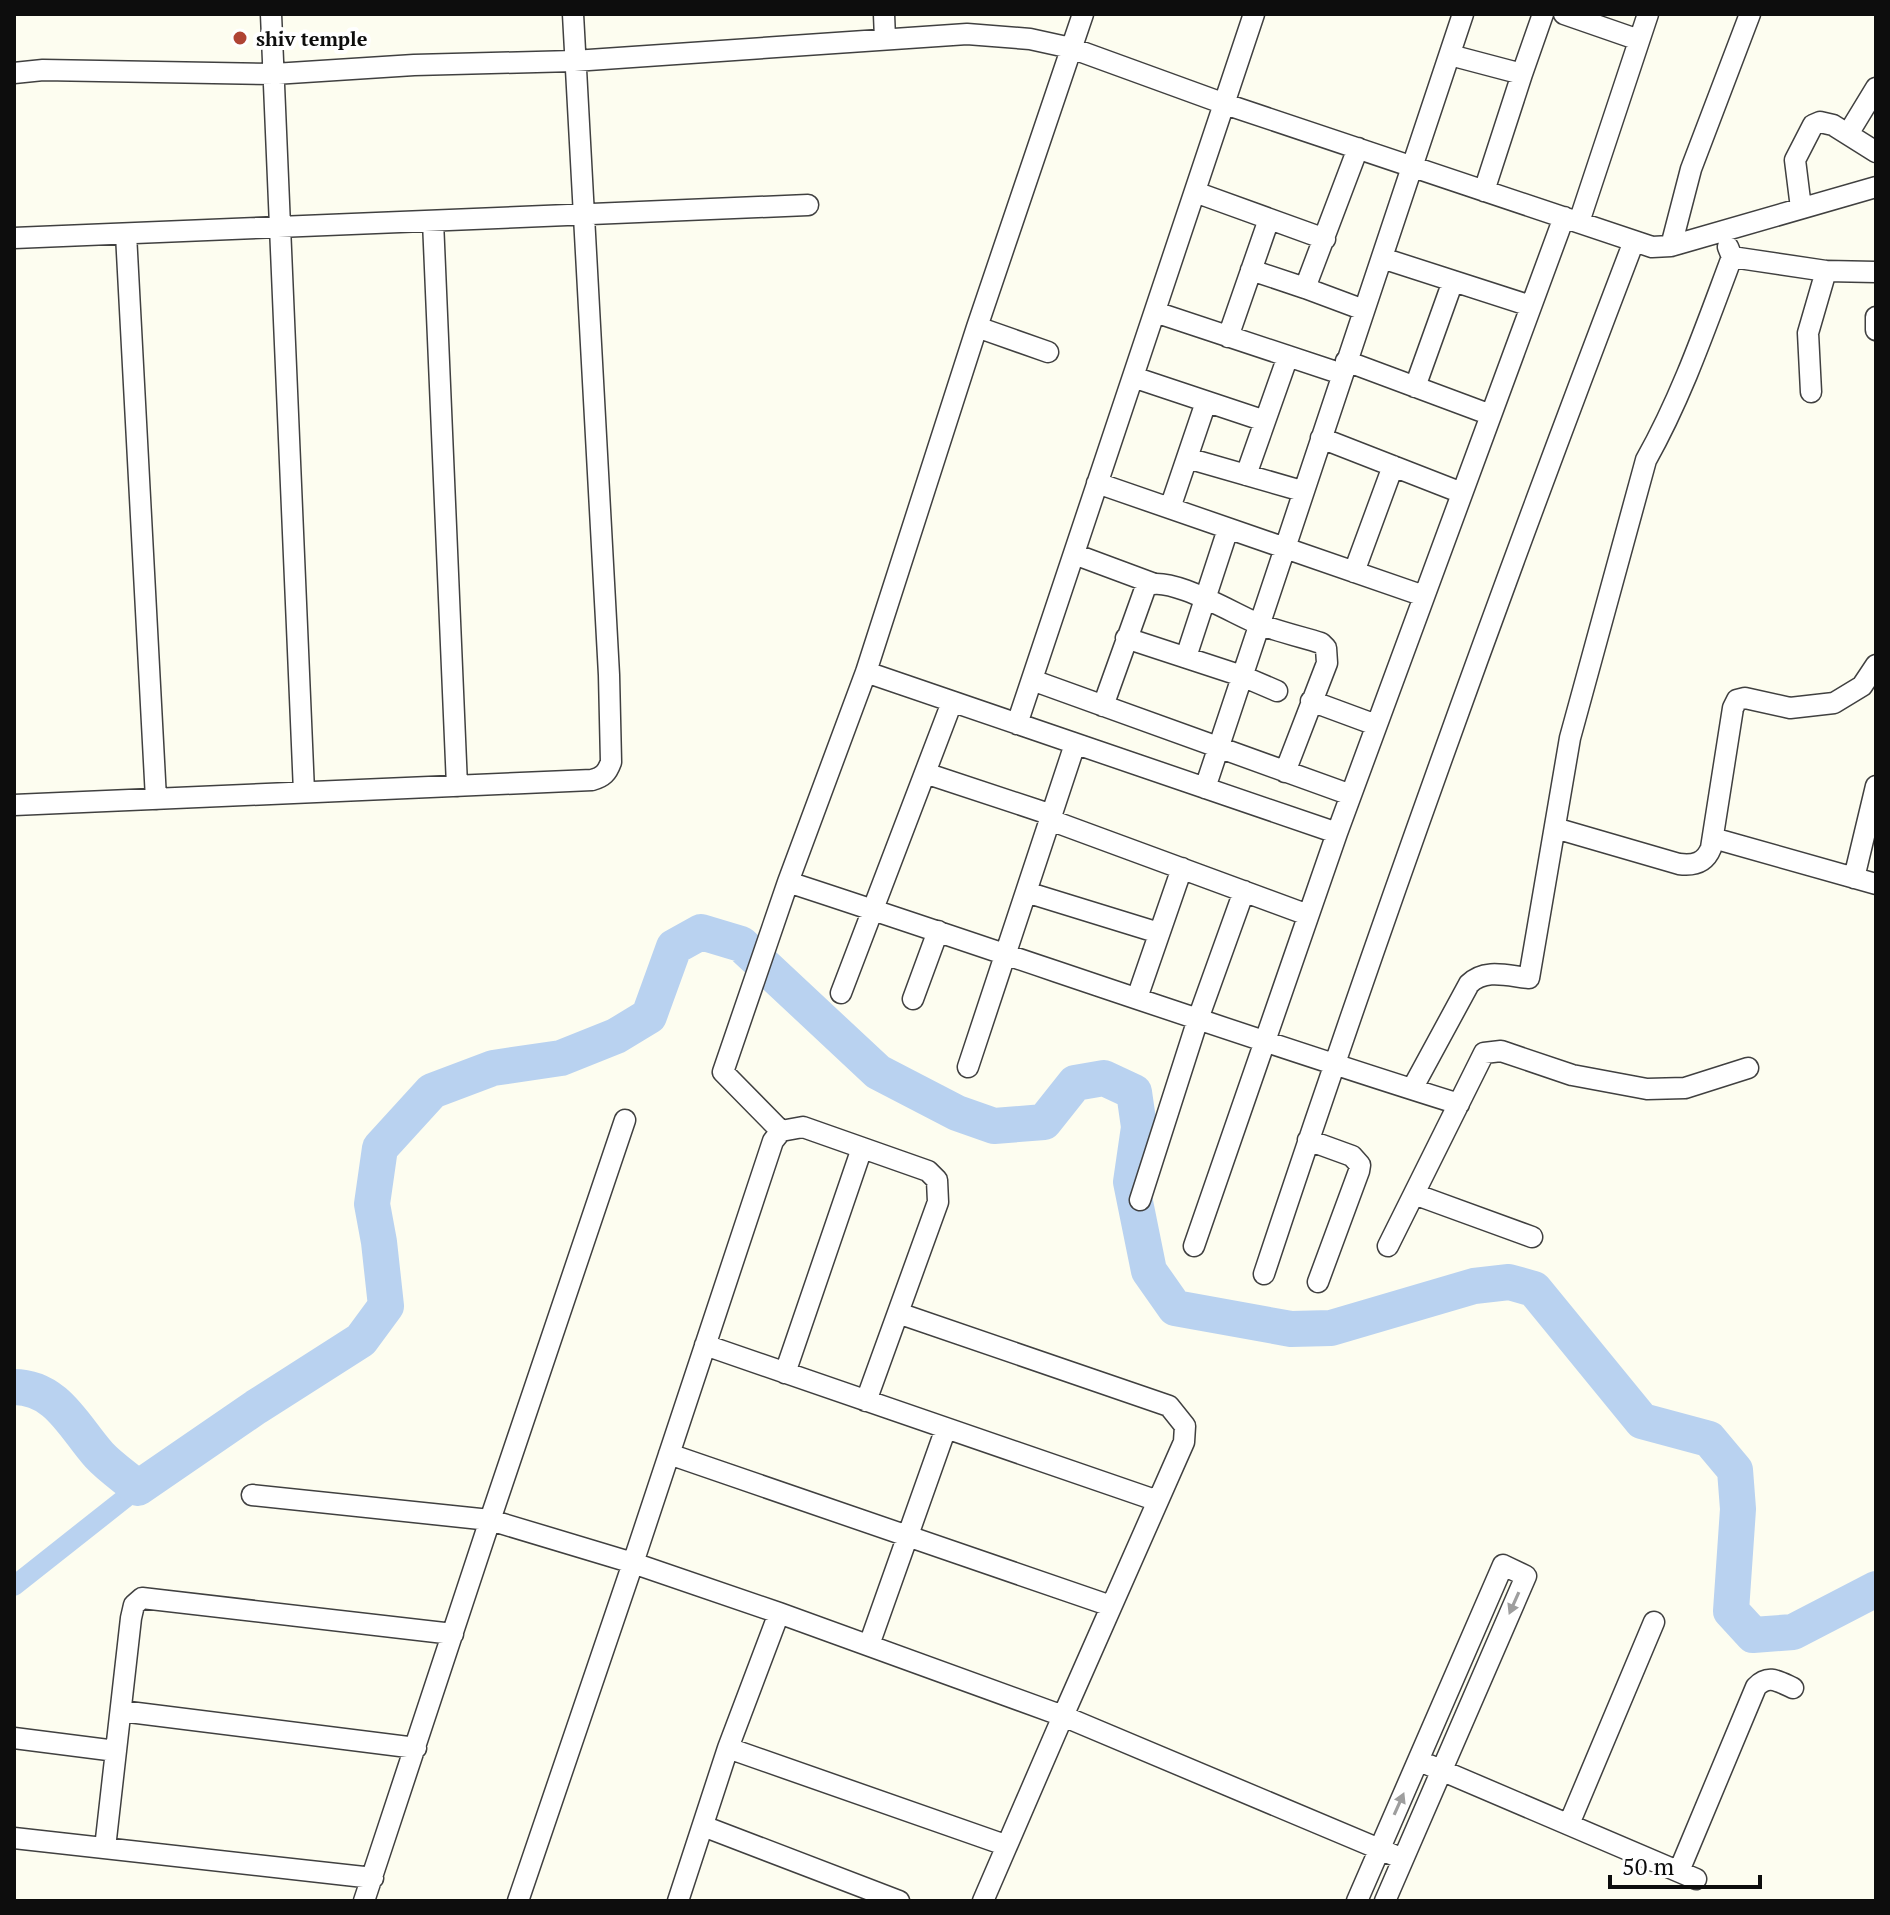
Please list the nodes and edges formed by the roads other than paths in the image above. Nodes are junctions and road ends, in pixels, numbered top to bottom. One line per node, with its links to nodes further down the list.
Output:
1 (271, 14): 18 (street)
2 (573, 14): 16 (street)
3 (884, 14): 12 (street)
4 (1083, 14): 14 (street)
5 (1254, 14): 21 (street)
6 (1463, 14): 15 (street)
7 (1543, 14): 19 (street)
8 (1564, 14): 11 (street)
9 (1648, 14): 13 (street)
10 (1750, 14): 41 (street)
11 (1596, 19): 13 (street)
12 (885, 39): 14 (street); 16 (street)
13 (1639, 40): 33 (street)
14 (1071, 48): 21 (street); 53 (street)
15 (1450, 55): 19 (street); 25 (street)
16 (574, 61): 18 (street); 31 (street)
17 (14, 73): 18 (street)
18 (274, 74): 35 (street)
19 (1522, 74): 27 (street)
20 (1876, 88): 22 (street)
21 (1225, 104): 23 (street); 28 (street)
22 (1848, 134): 24 (street); 30 (street)
23 (1358, 148): 25 (street); 39 (street)
24 (1876, 152)
25 (1413, 167): 27 (street); 43 (street)
26 (1876, 187): 30 (street)
27 (1484, 191): 33 (street)
28 (1195, 192): 32 (street); 51 (street)
29 (808, 205): 31 (street)
30 (1801, 208): 36 (street)
31 (585, 215): 34 (street); 97 (street)
32 (1269, 219): 39 (street); 44 (street)
33 (1572, 220): 40 (street); 49 (street)
34 (433, 221): 35 (street); 97 (street)
35 (280, 228): 37 (street); 100 (street)
36 (1723, 231): 41 (street); 42 (street)
37 (126, 234): 38 (street); 102 (street)
38 (14, 238)
39 (1325, 239): 48 (street)
40 (1634, 241): 41 (street); 124 (street)
41 (1671, 246)
42 (1732, 257): 45 (street); 105 (street)
43 (1382, 258): 47 (street); 50 (street)
44 (1251, 270): 48 (street); 55 (street)
45 (1826, 271): 46 (street); 61 (street)
46 (1876, 272)
47 (1453, 281): 49 (street); 60 (street)
48 (1305, 288): 50 (street)
49 (1531, 306): 63 (street)
50 (1364, 310): 58 (street)
51 (1155, 312): 55 (street); 59 (street)
52 (1876, 317): 54 (street)
53 (977, 327): 56 (street); 84 (street)
54 (1876, 330)
55 (1228, 337): 57 (street)
56 (1048, 352)
57 (1288, 356): 58 (street); 64 (street)
58 (1344, 368): 60 (street); 65 (street)
59 (1133, 377): 62 (street); 69 (street)
60 (1415, 387): 63 (street)
61 (1811, 392)
62 (1206, 402): 64 (street); 66 (street)
63 (1491, 415): 71 (street)
64 (1265, 421): 68 (street)
65 (1321, 438): 67 (street); 70 (street)
66 (1187, 458): 68 (street); 72 (street)
67 (1393, 466): 71 (street); 76 (street)
68 (1246, 475): 70 (street)
69 (1097, 483): 72 (street); 75 (street)
70 (1302, 491): 74 (street)
71 (1462, 493): 78 (street)
72 (1170, 508): 73 (street)
73 (1228, 529): 74 (street); 79 (street)
74 (1284, 547): 76 (street); 80 (street)
75 (1074, 554): 77 (street); 86 (street)
76 (1354, 572): 78 (street)
77 (1152, 583): 79 (street); 81 (street)
78 (1424, 596): 92 (street)
79 (1205, 598): 80 (street); 82 (street)
80 (1259, 624): 85 (street); 88 (street)
81 (1126, 638): 82 (street); 90 (street)
82 (1186, 657): 85 (street)
83 (1876, 665): 107 (street)
84 (866, 672): 89 (street); 110 (street)
85 (1242, 676): 87 (street); 94 (street)
86 (1032, 680): 90 (street); 91 (street)
87 (1277, 691)
88 (1311, 701): 92 (street); 95 (street)
89 (952, 702): 91 (street); 96 (street)
90 (1103, 706): 94 (street)
91 (1017, 724): 93 (street)
92 (1376, 725): 101 (street)
93 (1075, 744): 99 (street); 104 (street)
94 (1219, 748): 95 (street); 99 (street)
95 (1285, 772): 101 (street)
96 (925, 773): 104 (street); 114 (street)
97 (457, 786): 100 (street)
98 (1876, 786): 109 (street)
99 (1205, 788): 106 (street)
100 (304, 792): 102 (street)
101 (1351, 795): 106 (street)
102 (156, 799): 103 (street)
103 (14, 805)
104 (1050, 820): 108 (street); 113 (street)
105 (1555, 828): 107 (street); 127 (street)
106 (1337, 833): 115 (street)
107 (1713, 838): 109 (street)
108 (1182, 868): 112 (street); 117 (street)
109 (1854, 878): 111 (street)
110 (788, 882): 114 (street); 130 (street)
111 (1876, 884)
112 (1244, 891): 115 (street); 122 (street)
113 (1026, 892): 117 (street); 118 (street)
114 (872, 910): 116 (street); 119 (street)
115 (1308, 915): 123 (street)
116 (938, 931): 118 (street); 121 (street)
117 (1159, 933): 120 (street)
118 (1006, 953): 120 (street); 125 (street)
119 (841, 993)
120 (1137, 998): 122 (street)
121 (913, 999)
122 (1198, 1019): 123 (street); 134 (street)
123 (1263, 1041): 124 (street); 136 (street)
124 (1333, 1064): 127 (street); 131 (street)
125 (968, 1067)
126 (1748, 1068): 128 (street)
127 (1412, 1089): 128 (street)
128 (1459, 1104): 133 (street)
129 (625, 1120): 148 (street)
130 (781, 1131): 132 (street); 141 (street)
131 (1308, 1140): 138 (street); 139 (street)
132 (862, 1148): 140 (street); 142 (street)
133 (1414, 1194): 135 (street); 137 (street)
134 (1140, 1200)
135 (1532, 1237)
136 (1194, 1246)
137 (1388, 1246)
138 (1264, 1274)
139 (1318, 1282)
140 (898, 1313): 143 (street); 147 (street)
141 (705, 1345): 142 (street); 145 (street)
142 (785, 1373): 143 (street)
143 (866, 1401): 144 (street)
144 (946, 1428): 147 (street); 149 (street)
145 (669, 1454): 149 (street); 150 (street)
146 (252, 1495): 148 (street)
147 (1158, 1501): 151 (street)
148 (490, 1520): 150 (street); 154 (street)
149 (908, 1536): 151 (street); 155 (street)
150 (633, 1563): 152 (street); 174 (street)
151 (1111, 1606): 158 (street)
152 (779, 1613): 155 (street); 161 (street)
153 (1654, 1622): 165 (street)
154 (453, 1634): 157 (street); 160 (street)
155 (869, 1645): 158 (street)
156 (1793, 1688): 165 (street)
157 (121, 1711): 160 (street); 162 (street)
158 (1063, 1716): 168 (street); 170 (street)
159 (14, 1738): 162 (street)
160 (416, 1748): 172 (street)
161 (728, 1748): 166 (street); 168 (street)
162 (116, 1751): 169 (street)
163 (1418, 1760): 164 (street); 164 (street, one-way to 164); 170 (street, one-way to 163)
164 (1441, 1770): 165 (street); 171 (street)
165 (1569, 1824)
166 (703, 1826): 175 (street); 176 (street)
167 (14, 1838): 169 (street)
168 (1005, 1845): 177 (street)
169 (105, 1848): 172 (street)
170 (1380, 1848): 171 (street); 178 (street)
171 (1403, 1859): 179 (street)
172 (373, 1878): 173 (street)
173 (364, 1901)
174 (518, 1901)
175 (678, 1901)
176 (899, 1901)
177 (983, 1901)
178 (1357, 1901)
179 (1385, 1901)

